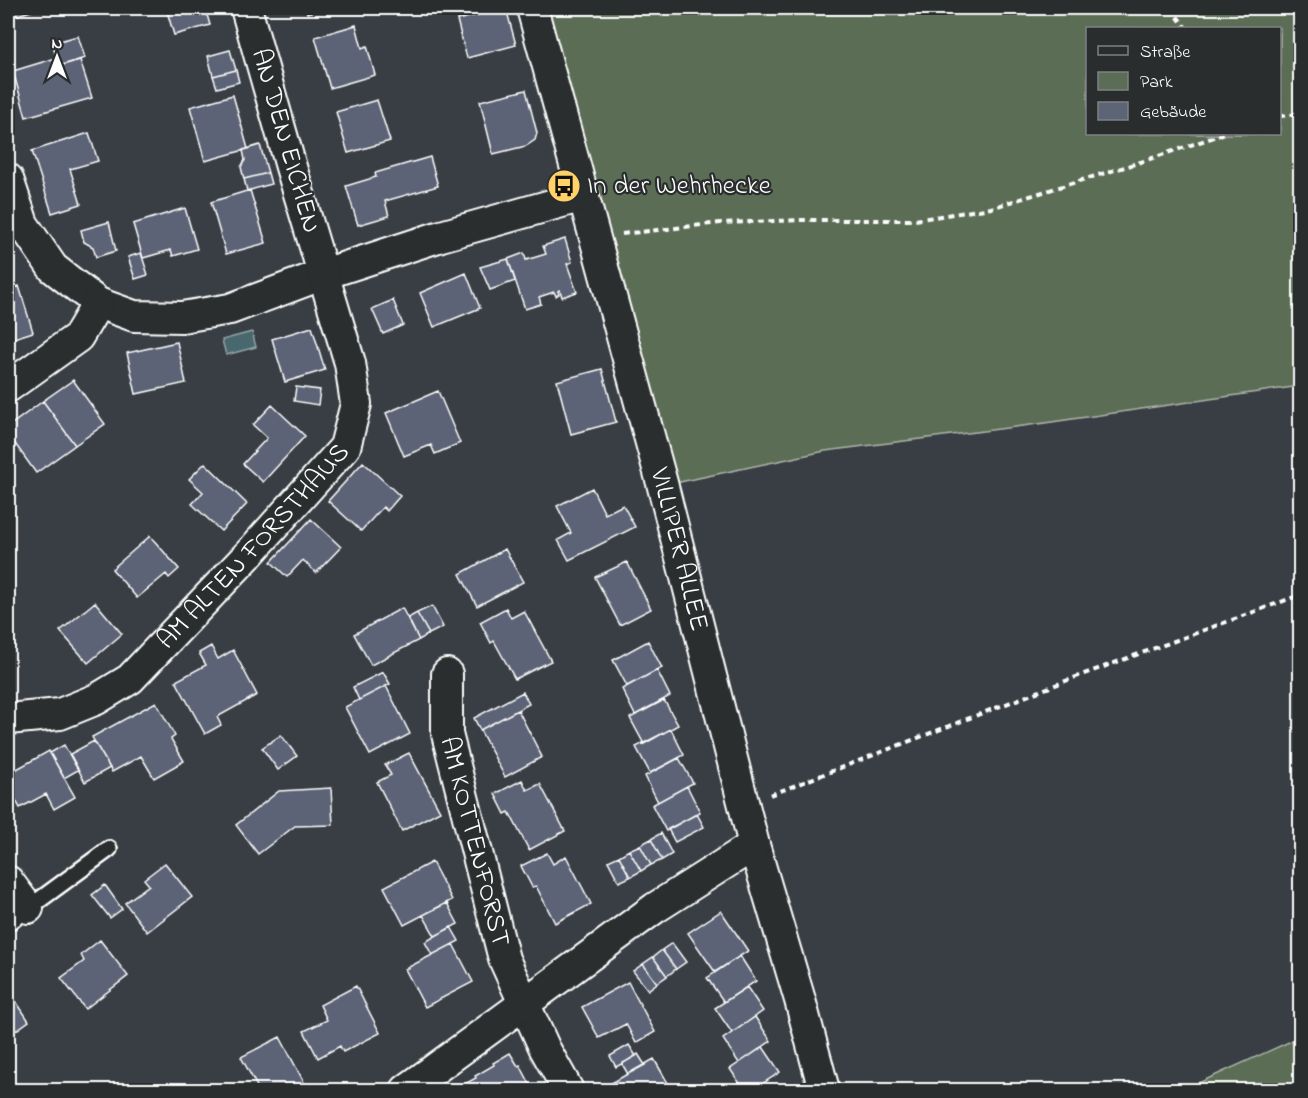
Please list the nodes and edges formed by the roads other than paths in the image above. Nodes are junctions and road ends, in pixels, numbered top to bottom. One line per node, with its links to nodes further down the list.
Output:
1 (246, 8): 5 (street, AN DEN EICHEN)
2 (532, 8): 4 (street, VILLIPER ALLEE)
3 (8, 179): 6 (street)
4 (583, 196): 5 (street); 10 (street, VILLIPER ALLEE)
5 (324, 274): 6 (street); 9 (street, AM ALTEN FORSTHAUS)
6 (98, 303): 7 (street)
7 (8, 387)
8 (447, 674): 14 (street, AM KOTTENFORST)
9 (8, 719)
10 (754, 844): 14 (street); 17 (street, VILLIPER ALLEE)
11 (109, 849): 13 (lane)
12 (8, 881): 13 (street)
13 (18, 915)
14 (525, 1004): 15 (street); 16 (street, AM KOTTENFORST)
15 (406, 1090)
16 (568, 1090)
17 (824, 1090)

